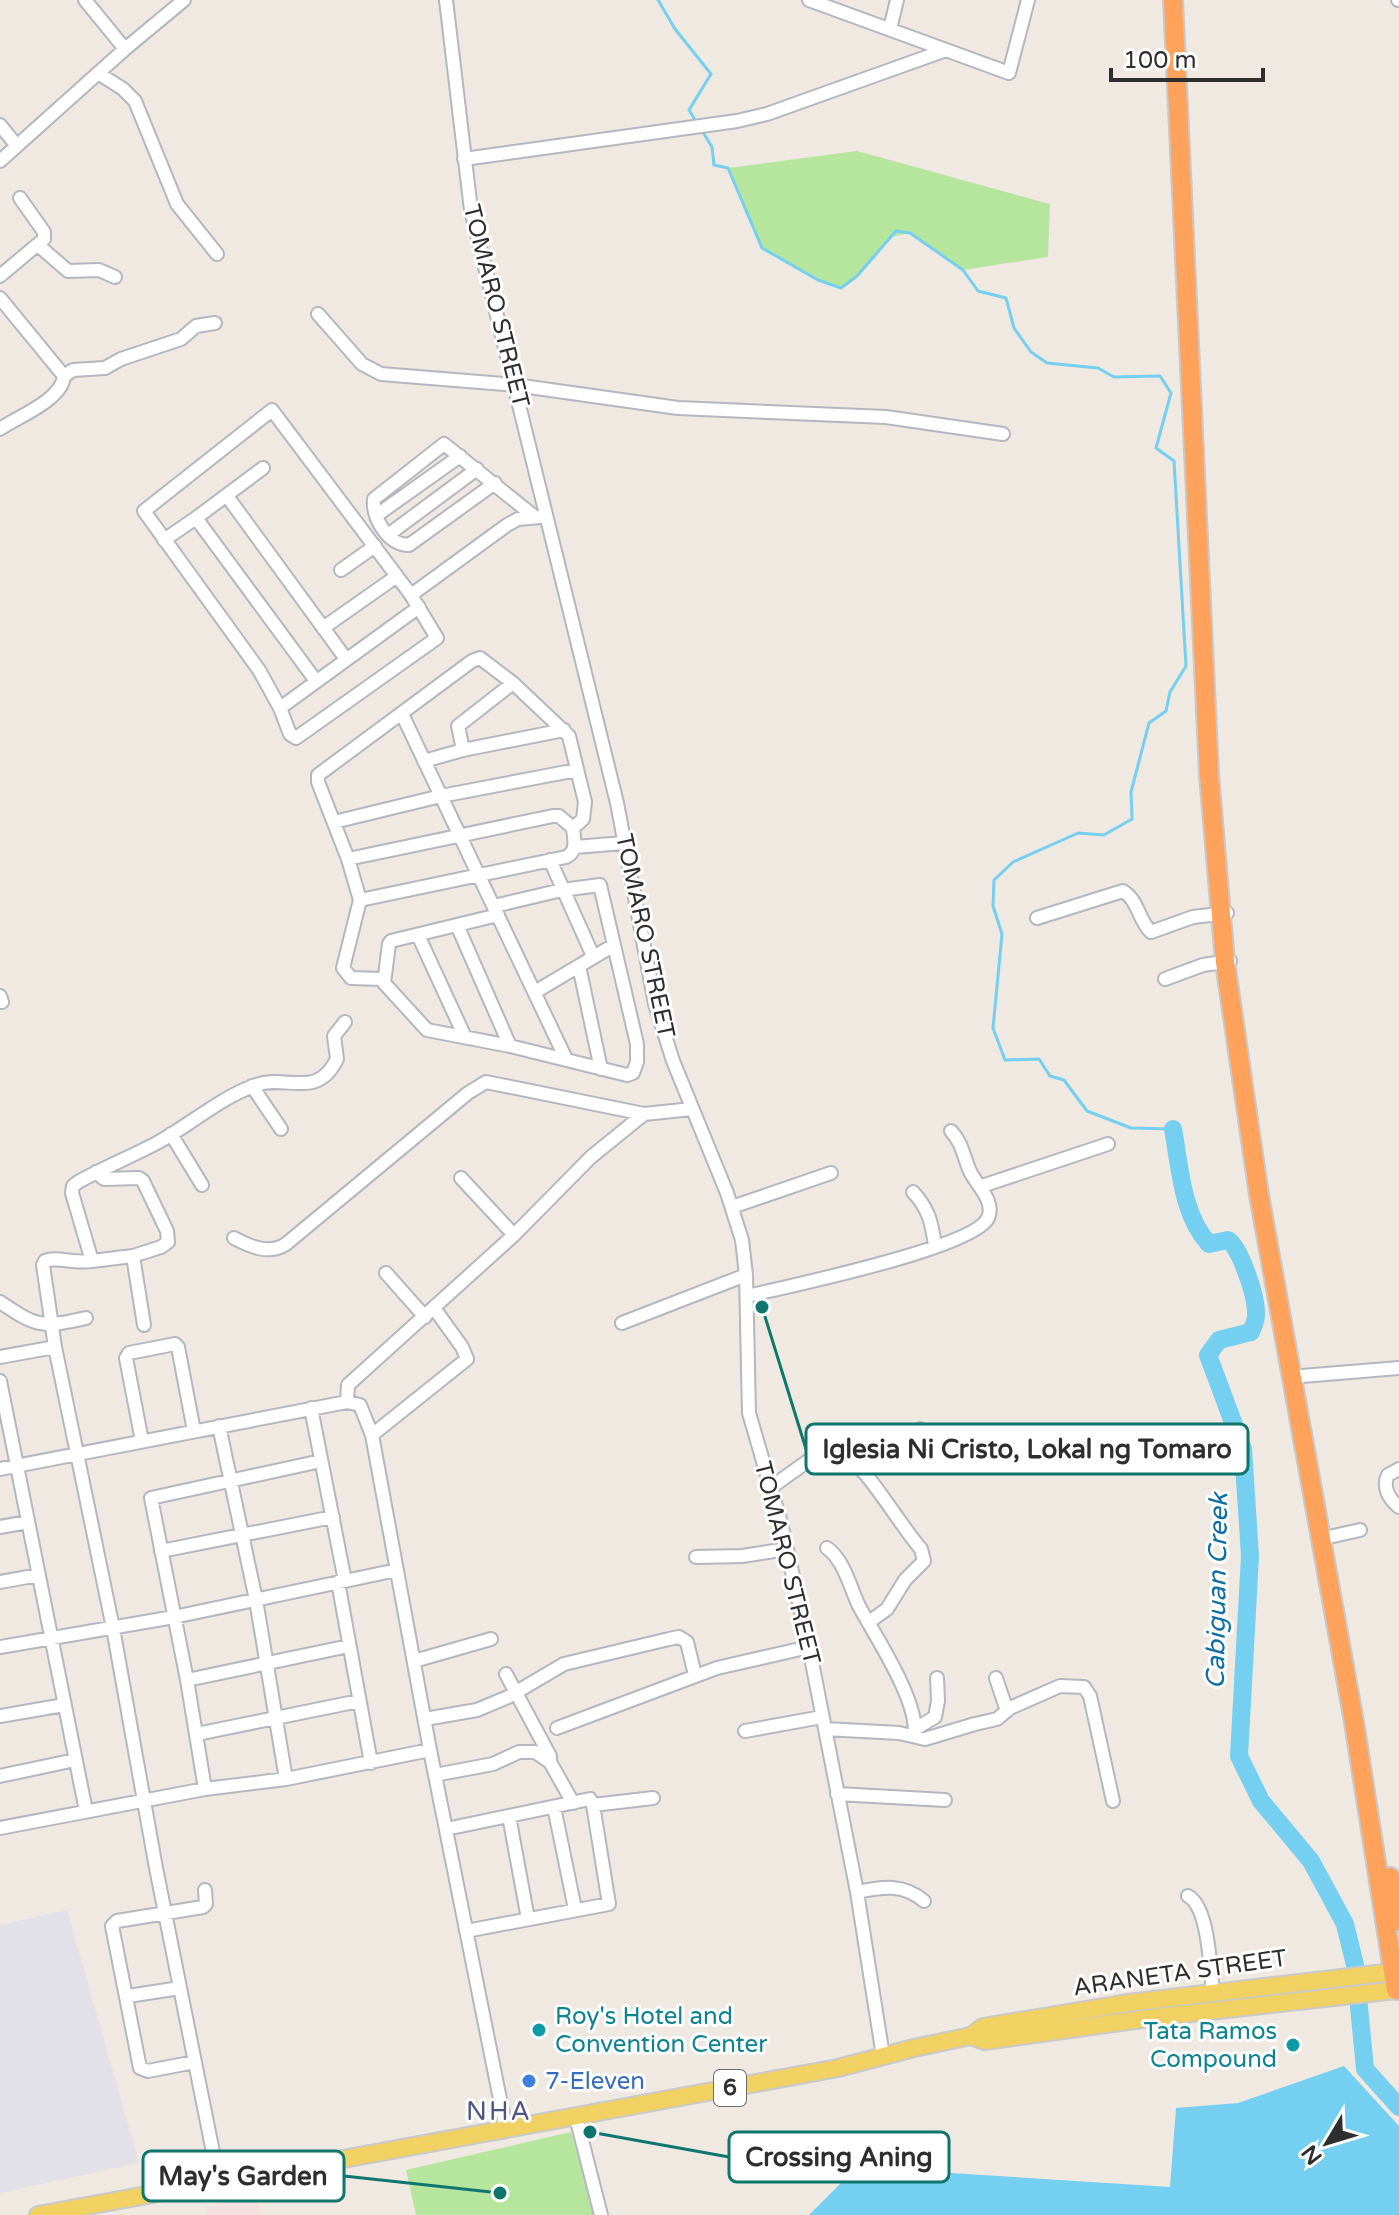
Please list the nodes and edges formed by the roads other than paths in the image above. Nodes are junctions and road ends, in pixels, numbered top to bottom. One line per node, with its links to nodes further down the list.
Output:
1 (85, 0): 10 (street)
2 (184, 0): 10 (street)
3 (446, 0): 15 (street, TOMARO STREET)
4 (809, 0): 9 (street)
5 (897, 0): 9 (street)
6 (1028, 0): 11 (street)
7 (1173, 0): 40 (highway)
8 (1181, 0): 40 (highway)
9 (890, 29): 11 (street)
10 (125, 49): 12 (street)
11 (946, 50): 15 (street)
12 (98, 73): 14 (street); 19 (street)
13 (0, 125): 14 (street)
14 (17, 146): 16 (street)
15 (464, 159): 26 (street, TOMARO STREET)
16 (0, 161)
17 (20, 198): 18 (street)
18 (38, 245): 20 (street); 21 (street)
19 (217, 254)
20 (0, 276)
21 (115, 277)
22 (0, 298): 25 (street)
23 (318, 314): 26 (street)
24 (215, 323): 25 (street)
25 (64, 376): 27 (street)
26 (515, 385): 28 (street); 35 (street, TOMARO STREET)
27 (0, 429)
28 (1003, 434)
29 (460, 456): 31 (street); 34 (street); 34 (street)
30 (263, 468): 33 (street)
31 (477, 469): 32 (street); 37 (street)
32 (495, 483): 35 (street); 37 (street)
33 (227, 496): 36 (street); 45 (street)
34 (377, 515): 37 (street)
35 (541, 516): 43 (street); 59 (street, TOMARO STREET)
36 (196, 518): 38 (street); 47 (street)
37 (388, 535)
38 (164, 540): 39 (street); 49 (street)
39 (375, 546): 41 (street); 42 (street)
40 (1203, 569): 67 (highway)
41 (341, 570)
42 (397, 576): 43 (street); 45 (street)
43 (411, 595): 44 (street)
44 (419, 607): 46 (street); 49 (street)
45 (323, 628): 46 (street)
46 (346, 659): 47 (street)
47 (316, 681): 49 (street)
48 (513, 683): 50 (street); 51 (street); 52 (street)
49 (280, 708)
50 (402, 714): 53 (street); 56 (street)
51 (564, 730): 52 (street); 54 (street)
52 (463, 750): 53 (street)
53 (424, 761): 55 (street)
54 (577, 770): 55 (street); 57 (street)
55 (441, 796): 56 (street); 58 (street)
56 (334, 822): 61 (street)
57 (573, 828): 58 (street); 60 (street)
58 (461, 834): 61 (street); 63 (street)
59 (624, 843): 60 (street); 84 (street, TOMARO STREET)
60 (575, 847): 62 (street)
61 (348, 859): 65 (street)
62 (550, 860): 63 (street); 64 (street)
63 (479, 875): 65 (street); 66 (street)
64 (562, 890): 66 (street); 71 (street); 72 (street)
65 (360, 900): 75 (street)
66 (496, 910): 69 (street); 77 (street)
67 (1224, 914): 68 (street); 73 (highway)
68 (1037, 918)
69 (457, 925): 70 (street); 80 (street)
70 (418, 935): 75 (street); 79 (street)
71 (614, 945): 72 (street); 82 (street)
72 (593, 956): 74 (street)
73 (1229, 961): 76 (street); 114 (highway)
74 (579, 966): 77 (street); 82 (street)
75 (382, 979): 79 (street)
76 (1165, 979)
77 (535, 992): 81 (street)
78 (345, 1022): 83 (street)
79 (465, 1037): 80 (street)
80 (510, 1046): 81 (street)
81 (566, 1059): 82 (street)
82 (601, 1069)
83 (252, 1086): 86 (street); 88 (street)
84 (692, 1109): 85 (street); 96 (street, TOMARO STREET)
85 (644, 1114): 97 (street); 98 (street)
86 (281, 1129)
87 (951, 1131): 94 (street)
88 (171, 1134): 90 (street); 93 (street)
89 (1108, 1144): 94 (street)
90 (96, 1172): 100 (street); 101 (street)
91 (831, 1173): 96 (street)
92 (461, 1178): 97 (street)
93 (202, 1185)
94 (982, 1186): 99 (street)
95 (913, 1192): 99 (street)
96 (732, 1207): 103 (street, TOMARO STREET)
97 (514, 1235): 106 (street)
98 (234, 1238)
99 (935, 1246): 104 (street)
100 (133, 1256): 101 (street); 109 (street)
101 (92, 1261): 110 (street)
102 (386, 1273): 106 (street)
103 (746, 1275): 104 (street, TOMARO STREET); 108 (street)
104 (747, 1296): 131 (street, TOMARO STREET)
105 (0, 1302): 110 (street)
106 (430, 1313): 116 (street); 122 (street)
107 (86, 1318): 110 (street)
108 (622, 1323)
109 (144, 1325)
110 (51, 1326): 111 (street)
111 (55, 1347): 112 (street); 124 (street)
112 (0, 1357)
113 (1399, 1368): 114 (street)
114 (1294, 1376): 138 (highway)
115 (0, 1381): 118 (street)
116 (347, 1402): 117 (street); 122 (street)
117 (311, 1408): 119 (street); 125 (street)
118 (3, 1410): 126 (street)
119 (219, 1426): 121 (street); 130 (street)
120 (920, 1429): 129 (street)
121 (194, 1431): 123 (street); 123 (street)
122 (372, 1435): 143 (street)
123 (142, 1441): 124 (street)
124 (77, 1454): 126 (street); 150 (street)
125 (321, 1461): 130 (street); 133 (street)
126 (19, 1465): 127 (street); 134 (street)
127 (0, 1469)
128 (1399, 1469): 132 (street)
129 (863, 1472): 131 (street); 149 (street)
130 (231, 1480): 137 (street); 141 (street)
131 (770, 1488): 140 (street, TOMARO STREET)
132 (1399, 1507)
133 (333, 1517): 137 (street); 145 (street)
134 (28, 1522): 135 (street); 144 (street)
135 (0, 1527)
136 (1360, 1530): 138 (street)
137 (242, 1534): 141 (street); 147 (street)
138 (1324, 1538): 202 (highway); 204 (highway)
139 (827, 1548): 149 (street)
140 (787, 1549): 142 (street); 155 (street, TOMARO STREET)
141 (161, 1551): 148 (street)
142 (696, 1557)
143 (397, 1570): 145 (street); 156 (street)
144 (39, 1575): 146 (street); 151 (street)
145 (341, 1581): 147 (street); 153 (street)
146 (0, 1582)
147 (256, 1600): 148 (street); 157 (street)
148 (174, 1617): 150 (street); 162 (street)
149 (869, 1622): 173 (street)
150 (113, 1628): 151 (street); 186 (street)
151 (51, 1638): 154 (street); 165 (street)
152 (491, 1639): 156 (street)
153 (349, 1646): 157 (street); 164 (street)
154 (0, 1647)
155 (809, 1647): 159 (street); 170 (street, TOMARO STREET)
156 (414, 1661): 169 (street)
157 (268, 1663): 162 (street); 168 (street)
158 (506, 1674): 163 (street)
159 (695, 1675): 163 (street); 171 (street)
160 (937, 1678): 173 (street)
161 (996, 1678): 166 (street)
162 (187, 1680): 174 (street)
163 (516, 1693): 169 (street); 177 (street)
164 (359, 1701): 168 (street); 178 (street)
165 (64, 1705): 167 (street); 176 (street)
166 (1007, 1711): 173 (street); 187 (street)
167 (0, 1716)
168 (277, 1718): 174 (street); 181 (street)
169 (425, 1719): 175 (street)
170 (823, 1723): 172 (street); 173 (street); 183 (street, TOMARO STREET)
171 (557, 1728)
172 (745, 1731)
173 (915, 1732)
174 (197, 1734): 182 (street)
175 (430, 1750): 178 (street); 179 (street)
176 (75, 1760): 180 (street); 191 (street)
177 (550, 1762): 179 (street); 188 (street)
178 (371, 1763): 181 (street)
179 (435, 1775): 194 (street)
180 (0, 1776)
181 (286, 1779): 182 (street)
182 (205, 1789): 186 (street)
183 (837, 1794): 185 (street); 196 (street, TOMARO STREET)
184 (653, 1798): 189 (street)
185 (945, 1800)
186 (145, 1801): 191 (street); 200 (street)
187 (1113, 1801)
188 (573, 1803): 189 (street); 190 (street)
189 (593, 1805): 199 (street)
190 (554, 1807): 192 (street); 199 (street)
191 (86, 1811): 193 (street)
192 (509, 1816): 194 (street); 201 (street)
193 (0, 1828)
194 (446, 1829): 203 (street)
195 (205, 1890): 200 (street)
196 (857, 1892): 198 (street); 209 (street, TOMARO STREET)
197 (1188, 1896): 206 (street)
198 (924, 1901)
199 (575, 1909): 201 (street)
200 (165, 1913): 205 (street); 207 (street)
201 (528, 1919): 203 (street)
202 (1399, 1921)
203 (466, 1931): 212 (street)
204 (1397, 1981): 206 (main road, ARANETA STREET / 6); 208 (main road, ARANETA STREET / 6)
205 (180, 1988): 207 (street); 210 (street)
206 (1213, 1992): 208 (main road, ARANETA STREET / 6)
207 (128, 1996): 210 (street)
208 (971, 2036): 209 (main road, ARANETA STREET / 6)
209 (883, 2056): 211 (main road, ARANETA STREET / 6)
210 (195, 2062): 213 (street)
211 (576, 2117): 212 (main road, ARANETA STREET / 6); 215 (street)
212 (506, 2129): 213 (main road, ARANETA STREET / 6)
213 (219, 2182): 214 (main road, ARANETA STREET / 6)
214 (43, 2215)
215 (601, 2215)

